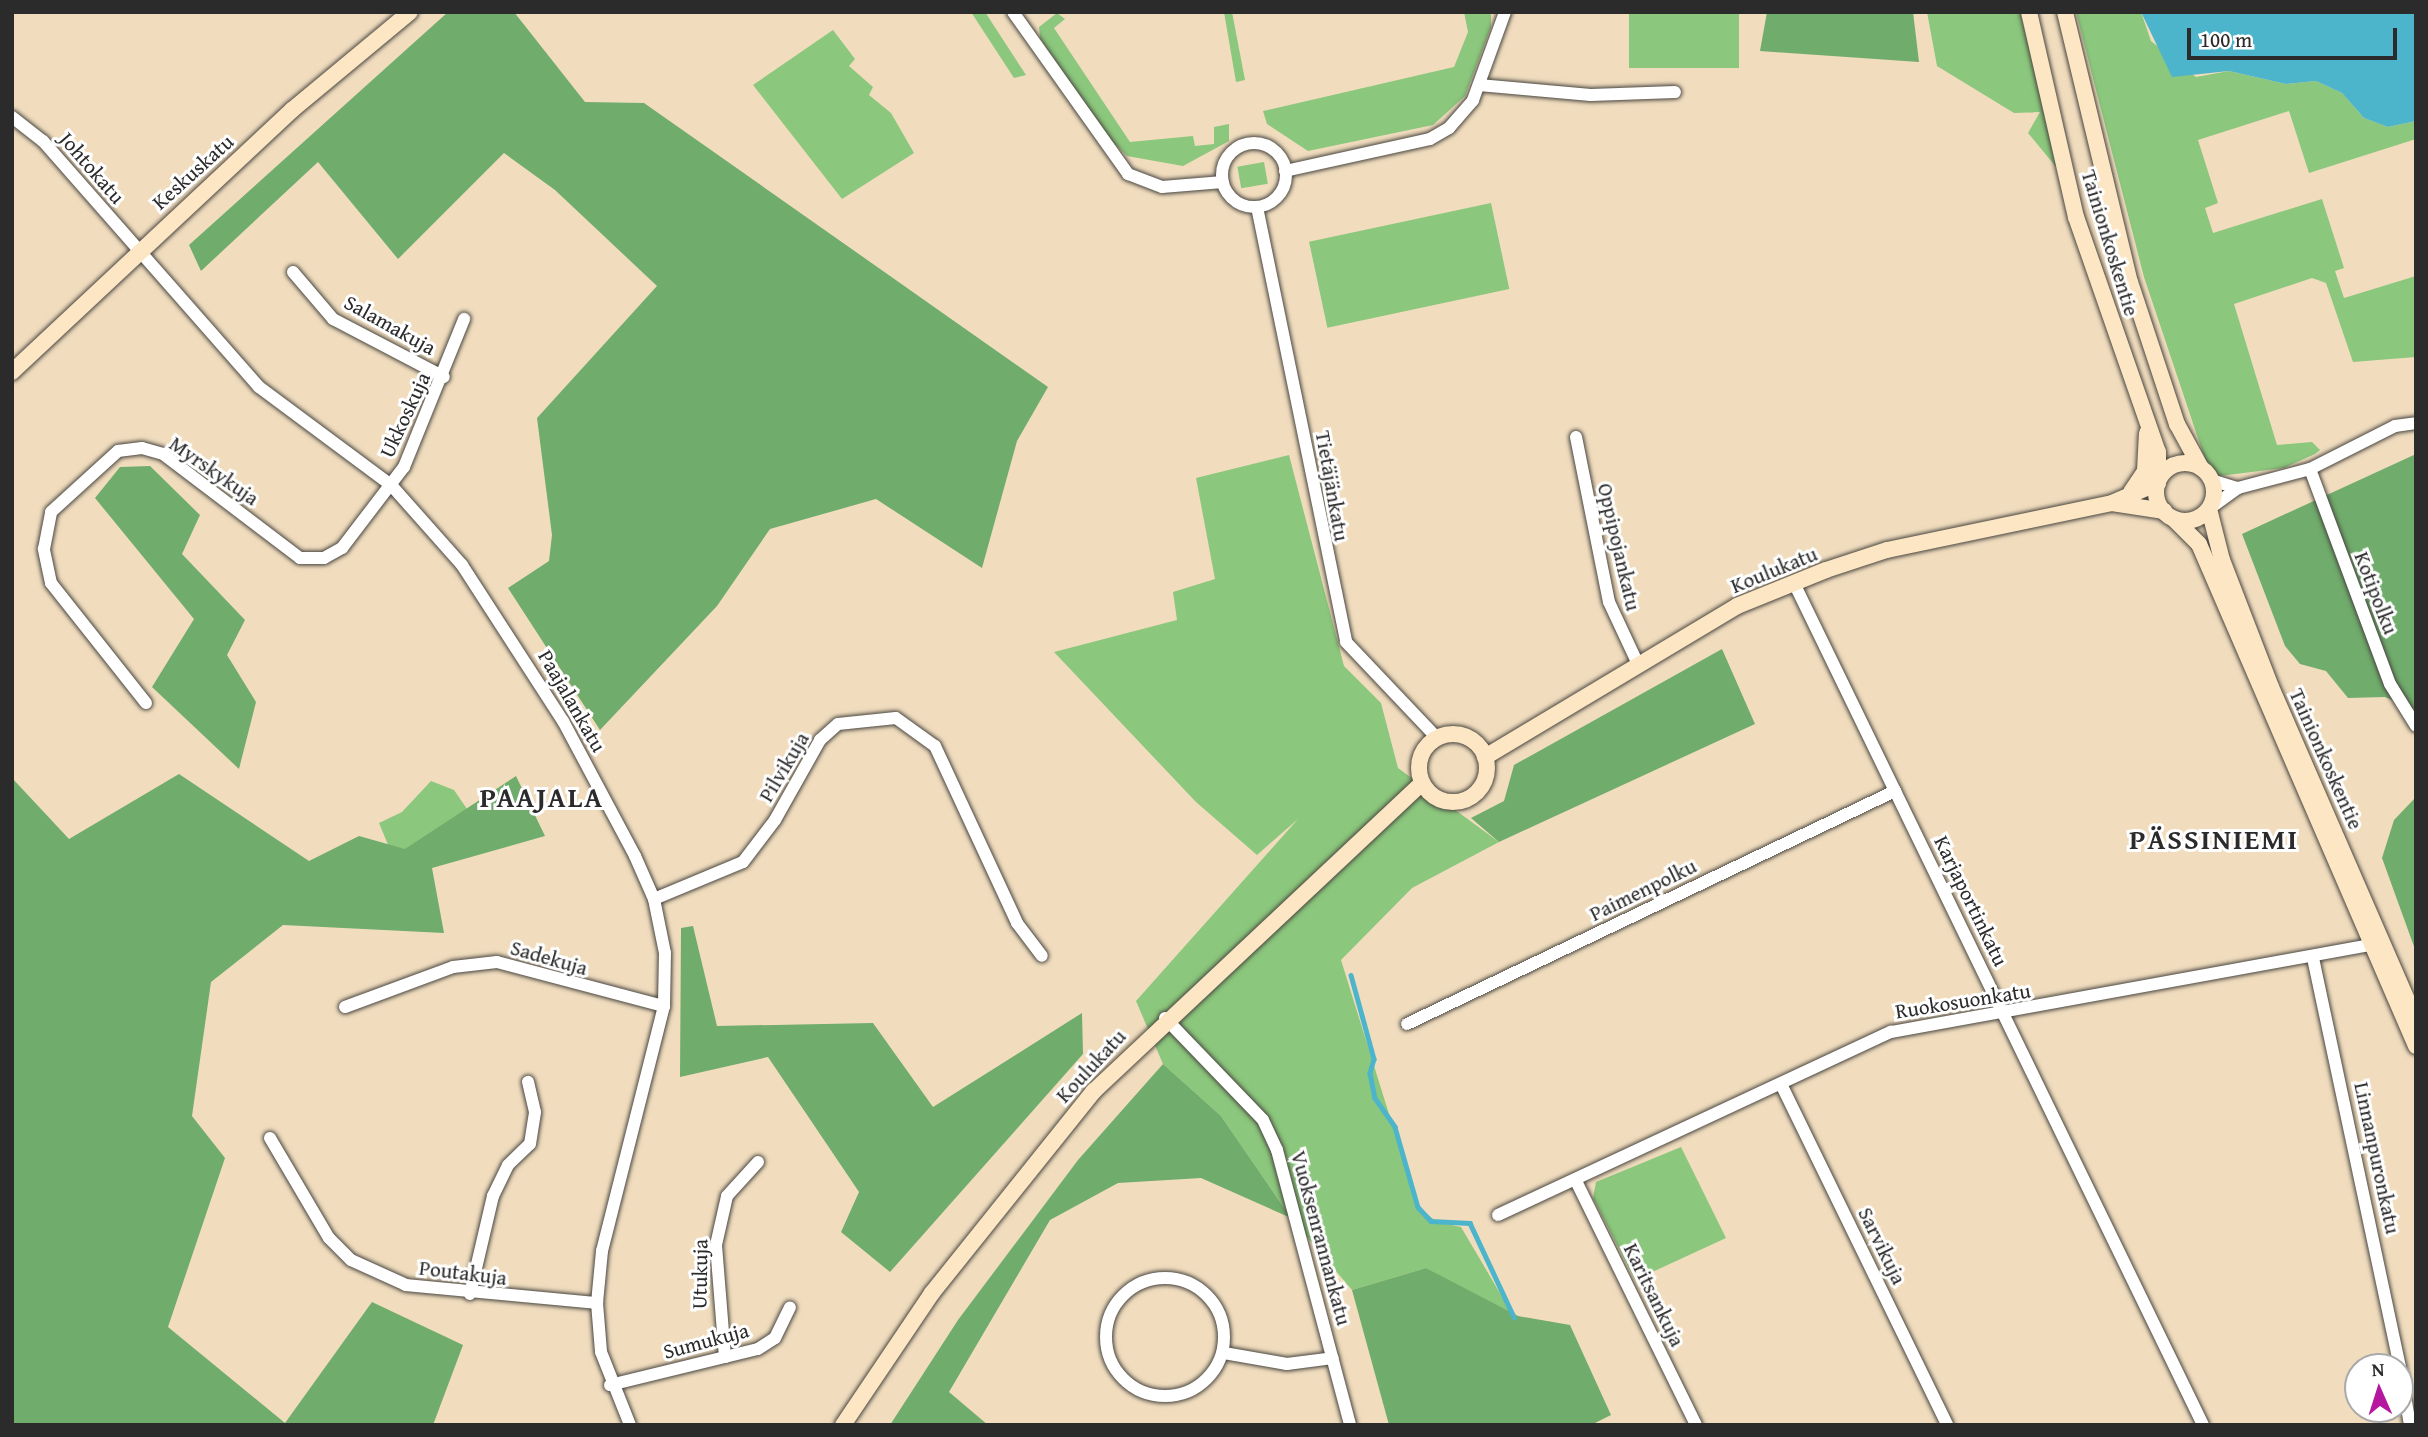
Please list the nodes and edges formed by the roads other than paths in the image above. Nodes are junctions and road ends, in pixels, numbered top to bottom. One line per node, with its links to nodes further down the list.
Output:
1 (410, 12): 12 (main road, Keskuskatu)
2 (1013, 12): 10 (street)
3 (1505, 12): 6 (street)
4 (2029, 12): 18 (main road, Tainionkoskentie)
5 (2065, 12): 21 (main road, Tainionkoskentie)
6 (1479, 85): 7 (street); 9 (street)
7 (1675, 92)
8 (12, 117): 12 (street, Johtokatu)
9 (1285, 171): 10 (street); 11 (street)
10 (1223, 182): 11 (street)
11 (1257, 207): 33 (street, Tietäjänkatu)
12 (138, 250): 15 (main road, Keskuskatu); 23 (street, Paajalankatu)
13 (293, 272): 16 (street, Salamakuja)
14 (464, 319): 16 (street, Ukkoskuja)
15 (12, 372)
16 (444, 377): 23 (street, Ukkoskuja)
17 (2416, 423): 20 (street)
18 (2146, 424): 22 (main road, Tainionkoskentie); 25 (main road)
19 (1576, 438): 30 (street, Oppipojankatu)
20 (2310, 469): 24 (street); 32 (street, Kotipolku)
21 (2206, 474): 22 (main road); 24 (street); 27 (main road)
22 (2158, 483): 25 (main road); 28 (main road)
23 (391, 485): 31 (street, Myrskykuja); 37 (street, Paajalankatu)
24 (2238, 488): 27 (street)
25 (2131, 492): 26 (main road)
26 (2112, 503): 28 (main road); 29 (main road, Koulukatu)
27 (2209, 509): 28 (main road); 38 (main road, Tainionkoskentie)
28 (2169, 515): 38 (main road, Tainionkoskentie)
29 (1794, 583): 30 (main road, Koulukatu); 36 (street, Karjaportinkatu)
30 (1637, 662): 34 (main road, Koulukatu)
31 (146, 703)
32 (2416, 726)
33 (1437, 738): 34 (main road); 35 (main road)
34 (1485, 757): 35 (main road)
35 (1422, 783): 44 (main road, Koulukatu)
36 (1895, 791): 43 (street, Karjaportinkatu); 46 (street, Paimenpolku)
37 (654, 899): 39 (street, Pilvikuja); 41 (street, Paajalankatu)
38 (2376, 944): 40 (street, Ruokosuonkatu); 45 (main road, Tainionkoskentie); 47 (main road, Tainionkoskentie)
39 (1042, 956)
40 (2313, 958): 43 (street, Ruokosuonkatu); 58 (street, Linnanpuronkatu)
41 (663, 1006): 42 (street, Sadekuja); 55 (street, Paajalankatu)
42 (345, 1007)
43 (2005, 1014): 49 (street, Ruokosuonkatu); 67 (street, Karjaportinkatu)
44 (1165, 1018): 60 (street, Vuoksenrannankatu); 63 (main road, Koulukatu)
45 (2416, 1021)
46 (1407, 1024)
47 (2416, 1046)
48 (528, 1082): 54 (street)
49 (1781, 1084): 52 (street, Ruokosuonkatu); 66 (street, Sarvikuja)
50 (271, 1138): 54 (street, Poutakuja)
51 (758, 1162): 59 (street, Utukuja)
52 (1577, 1183): 53 (street, Ruokosuonkatu); 65 (street, Karitsankuja)
53 (1498, 1215)
54 (470, 1294): 55 (street, Poutakuja)
55 (597, 1303): 61 (street, Paajalankatu)
56 (790, 1307): 59 (street, Sumukuja)
57 (1224, 1353): 57 (street); 60 (street)
58 (2397, 1353)
59 (725, 1357): 61 (street, Sumukuja)
60 (1333, 1358): 64 (street, Vuoksenrannankatu)
61 (610, 1385): 62 (street, Paajalankatu)
62 (630, 1425)
63 (843, 1425)
64 (1350, 1425)
65 (1696, 1425)
66 (1947, 1425)
67 (2203, 1425)

